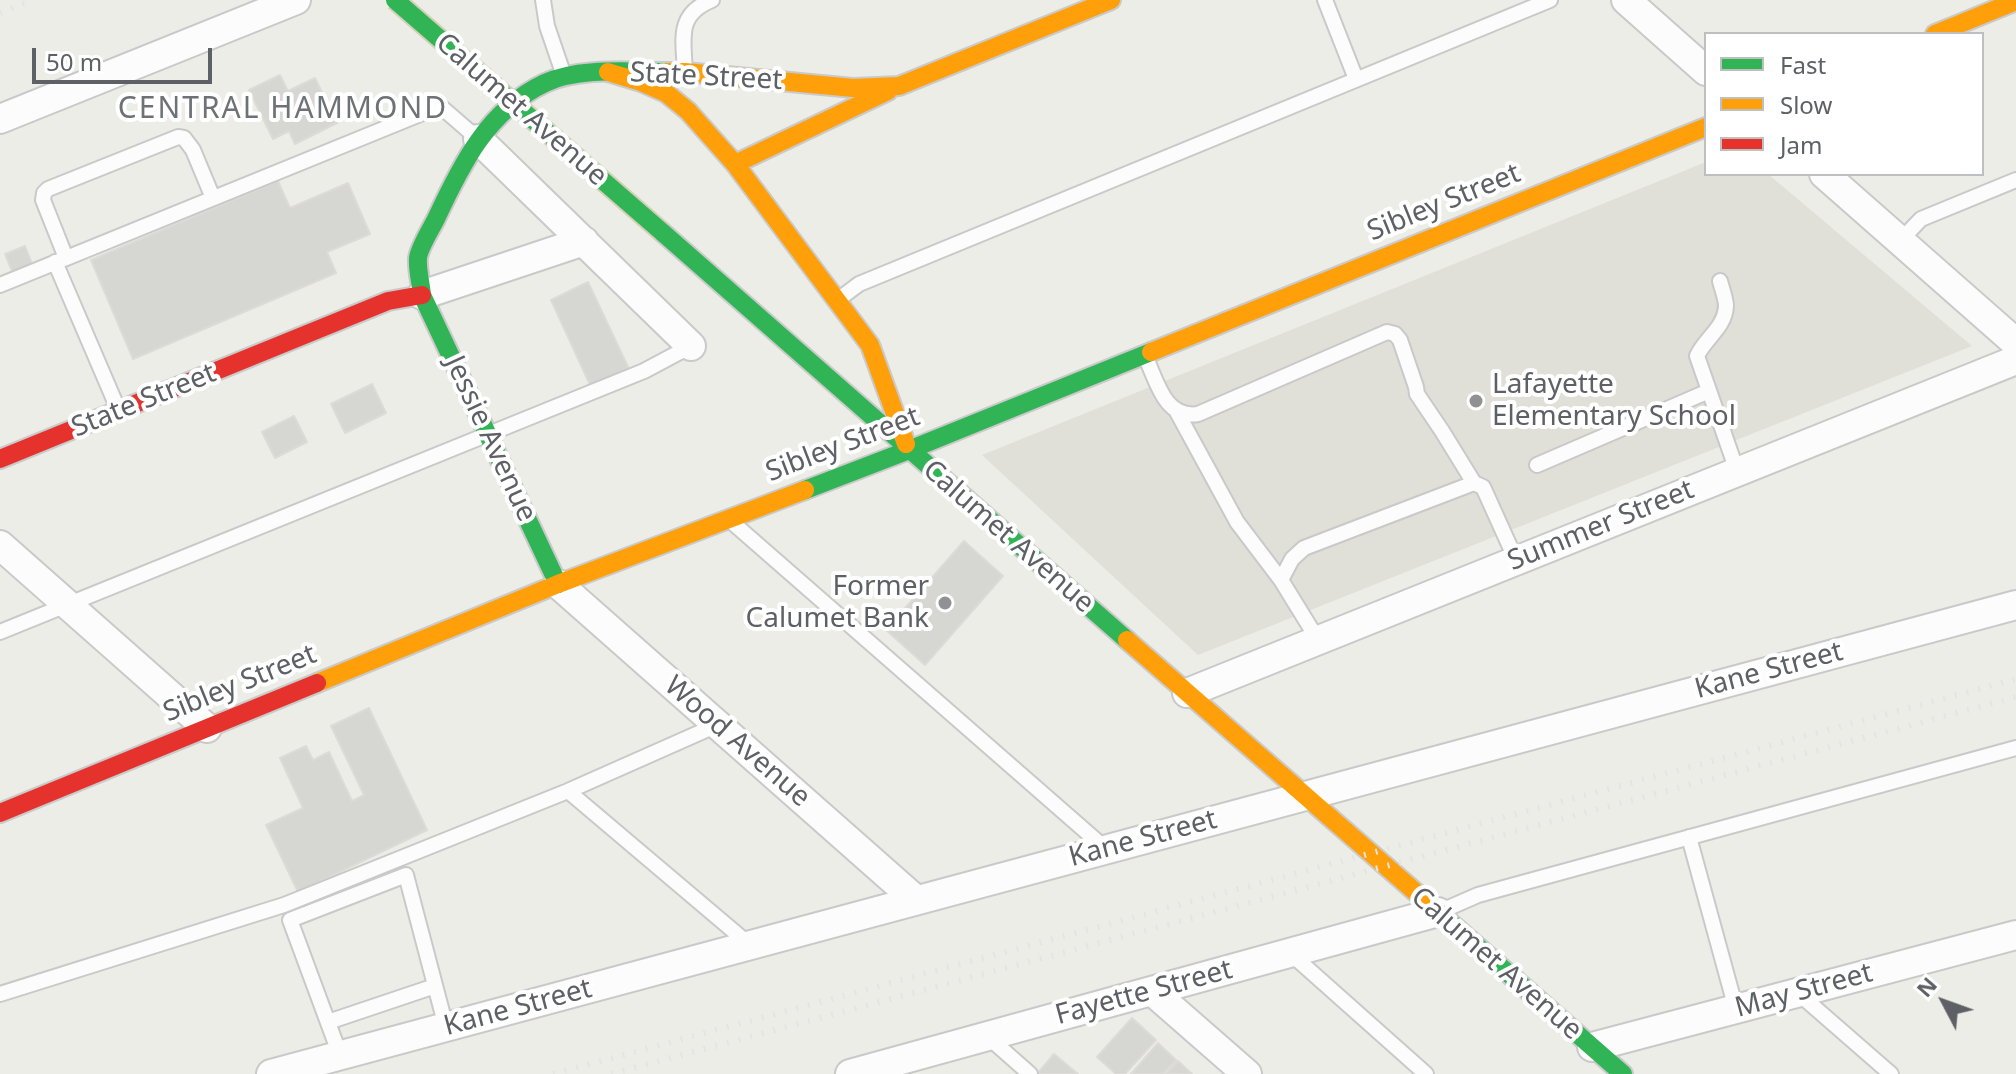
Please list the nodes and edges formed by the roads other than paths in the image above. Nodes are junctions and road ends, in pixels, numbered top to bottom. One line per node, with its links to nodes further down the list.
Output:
1 (296, 0): 17 (street)
2 (395, 0): 39 (main road, Calumet Avenue, bridge)
3 (543, 0): 14 (lane)
4 (712, 0): 13 (lane)
5 (1111, 0): 16 (main road, State Street)
6 (1325, 0): 15 (lane)
7 (1550, 0): 15 (lane)
8 (1626, 0): 11 (street)
9 (2016, 1): 10 (main road)
10 (1940, 32)
11 (1704, 69)
12 (608, 72): 13 (main road, State Street); 14 (main road, State Street); 20 (main road)
13 (685, 72): 16 (main road, State Street)
14 (564, 76): 19 (main road, State Street)
15 (1356, 79): 30 (lane)
16 (899, 86): 20 (main road)
17 (0, 119)
18 (1704, 128): 33 (main road, Sibley Street)
19 (478, 139): 23 (lane); 24 (street, Calumet Avenue); 29 (main road, State Street)
20 (735, 164): 30 (main road)
21 (1826, 176): 25 (street)
22 (2016, 180): 25 (lane)
23 (213, 198): 26 (lane); 26 (lane)
24 (584, 241): 29 (street, State Street); 32 (street, Calumet Avenue)
25 (1900, 241): 31 (street)
26 (60, 260): 28 (lane); 36 (lane)
27 (1720, 281): 35 (lane)
28 (0, 285)
29 (422, 295): 36 (main road, State Street); 38 (main road, Jessie Avenue)
30 (837, 301): 39 (main road)
31 (2016, 343)
32 (691, 346): 38 (lane)
33 (1145, 354): 37 (lane); 39 (main road, Sibley Street)
34 (2016, 360): 42 (street, Summer Street)
35 (1709, 391): 41 (lane); 42 (lane)
36 (119, 411): 40 (main road, State Street)
37 (1177, 412): 43 (lane); 47 (lane)
38 (487, 434): 48 (main road, Jessie Avenue); 49 (lane)
39 (909, 450): 44 (main road, Sibley Street); 53 (main road, Calumet Avenue)
40 (0, 459)
41 (1537, 465)
42 (1737, 471): 46 (street, Summer Street)
43 (1474, 483): 46 (lane); 47 (lane)
44 (728, 519): 48 (main road, Sibley Street); 61 (lane)
45 (0, 545): 49 (street)
46 (1516, 560): 52 (street, Summer Street)
47 (1281, 580): 52 (lane)
48 (558, 584): 54 (street, Wood Avenue); 55 (main road, Sibley Street)
49 (68, 605): 51 (lane); 55 (street)
50 (2016, 605): 58 (street, Kane Street)
51 (0, 632)
52 (1318, 640): 53 (street, Summer Street)
53 (1187, 693): 58 (main road, Calumet Avenue)
54 (717, 725): 57 (lane); 64 (street, Wood Avenue)
55 (207, 728): 59 (main road, Sibley Street)
56 (2016, 748): 60 (lane)
57 (568, 791): 62 (lane); 69 (lane)
58 (1305, 796): 61 (street, Kane Street); 66 (main road, Calumet Avenue)
59 (0, 813)
60 (1689, 837): 66 (lane); 75 (lane)
61 (1106, 849): 64 (street, Kane Street)
62 (401, 858): 63 (lane); 65 (lane)
63 (406, 875): 67 (lane); 71 (lane)
64 (916, 900): 69 (street, Kane Street)
65 (284, 905): 67 (lane); 74 (lane)
66 (1438, 912): 70 (street, Fayette Street); 79 (main road, Calumet Avenue)
67 (290, 920): 76 (lane)
68 (2016, 935): 73 (street, May Street)
69 (750, 945): 77 (street, Kane Street)
70 (1290, 953): 72 (street, Fayette Street); 85 (lane)
71 (435, 986): 76 (lane); 77 (lane)
72 (1152, 991): 78 (street, Fayette Street); 84 (street)
73 (1798, 993): 75 (street, May Street); 87 (lane)
74 (0, 994)
75 (1736, 1009): 79 (street, May Street)
76 (328, 1022): 80 (lane)
77 (446, 1027): 80 (street, Kane Street)
78 (987, 1036): 82 (street, Fayette Street); 83 (lane)
79 (1592, 1047): 86 (main road, Calumet Avenue)
80 (340, 1055): 81 (street, Kane Street)
81 (271, 1074)
82 (850, 1074)
83 (1030, 1074)
84 (1247, 1074)
85 (1426, 1074)
86 (1623, 1074)
87 (1891, 1074)

